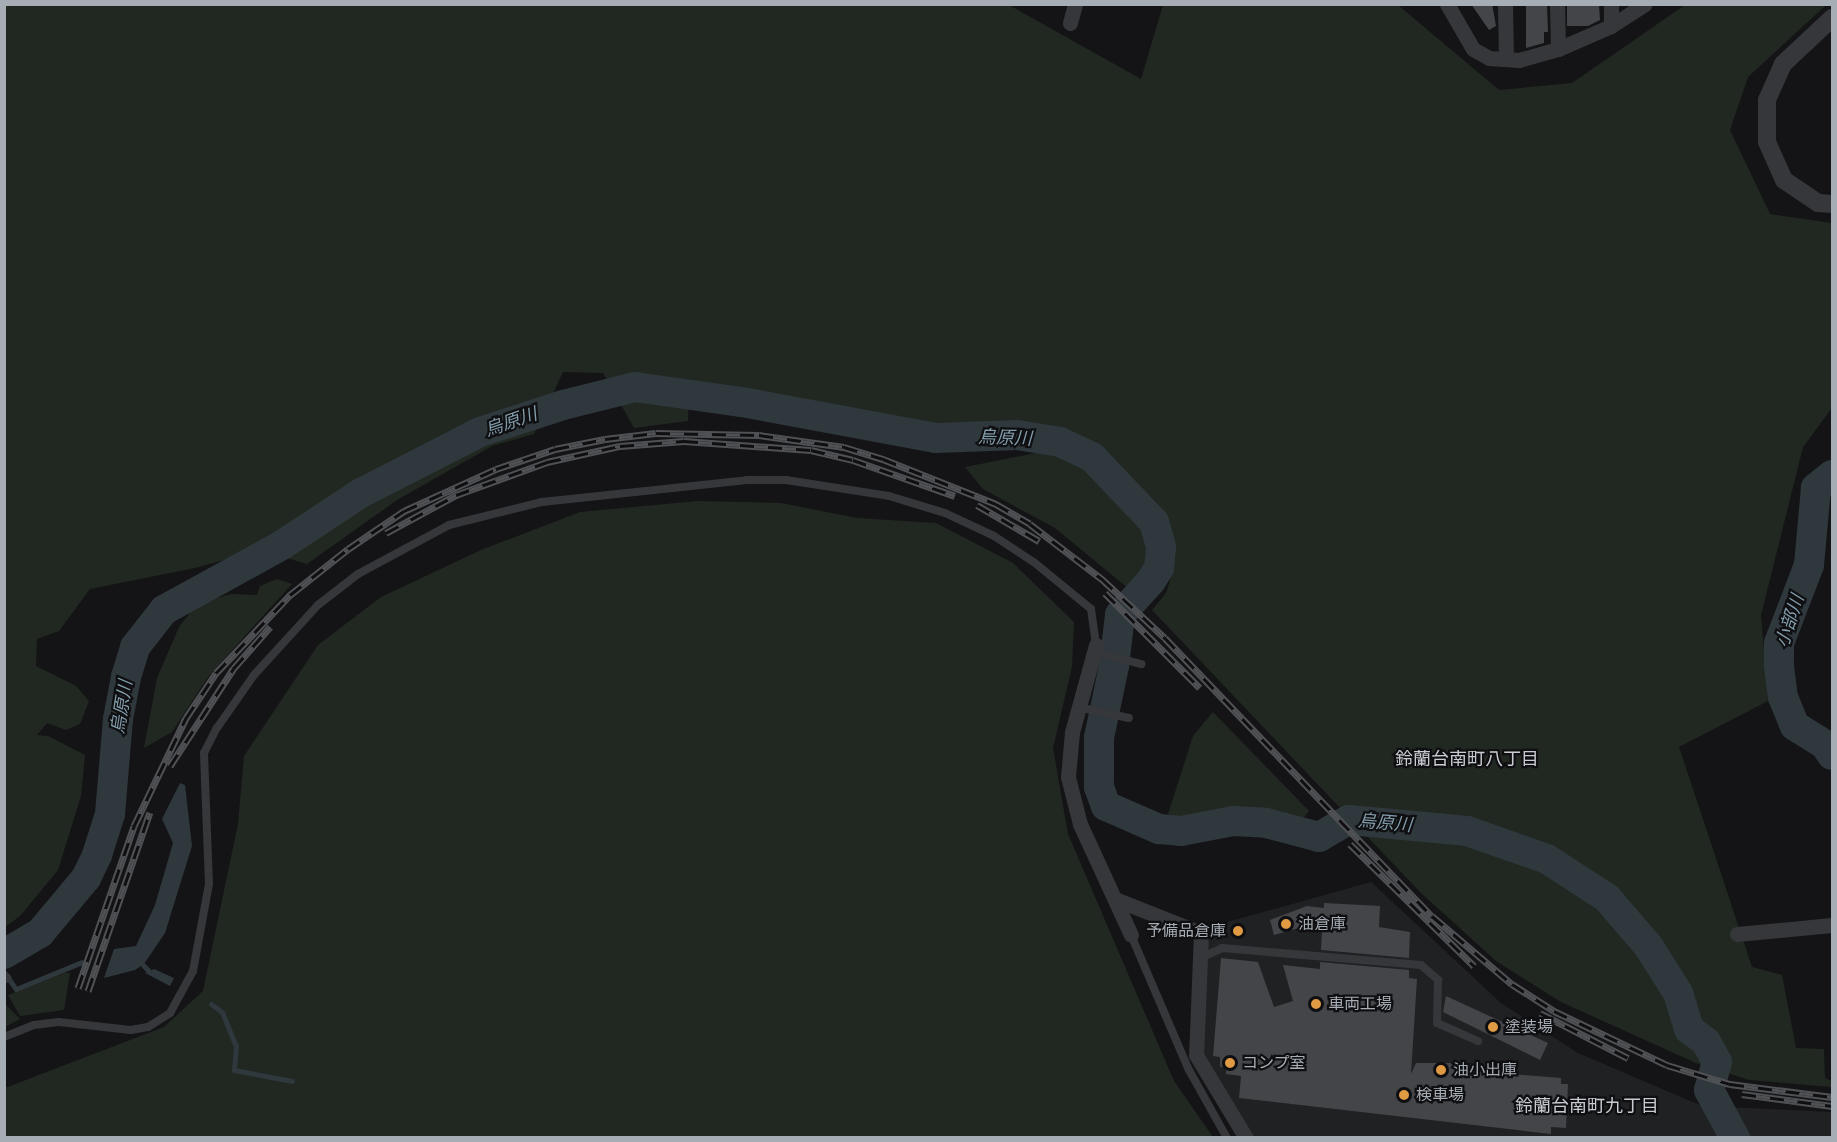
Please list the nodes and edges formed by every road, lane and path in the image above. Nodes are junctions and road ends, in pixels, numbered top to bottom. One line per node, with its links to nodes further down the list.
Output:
1 (1076, 4): 7 (street)
2 (1447, 4): 11 (street)
3 (1505, 4): 11 (street)
4 (1557, 4): 10 (street)
5 (1611, 4): 9 (street)
6 (1645, 4): 9 (street)
7 (1070, 23)
8 (1831, 24): 12 (street)
9 (1611, 26): 10 (street)
10 (1558, 49): 11 (street)
11 (1506, 59)
12 (1833, 204)
13 (1098, 650): 14 (lane); 15 (street); 22 (lane)
14 (1141, 664)
15 (1081, 708): 16 (lane); 17 (street)
16 (1129, 718)
17 (1115, 899): 20 (street); 21 (street)
18 (1833, 925): 19 (street)
19 (1737, 934)
20 (1131, 935): 24 (lane)
21 (1200, 958): 23 (lane); 25 (street)
22 (4, 1037)
23 (1479, 1041)
24 (1227, 1137)
25 (1246, 1137)

